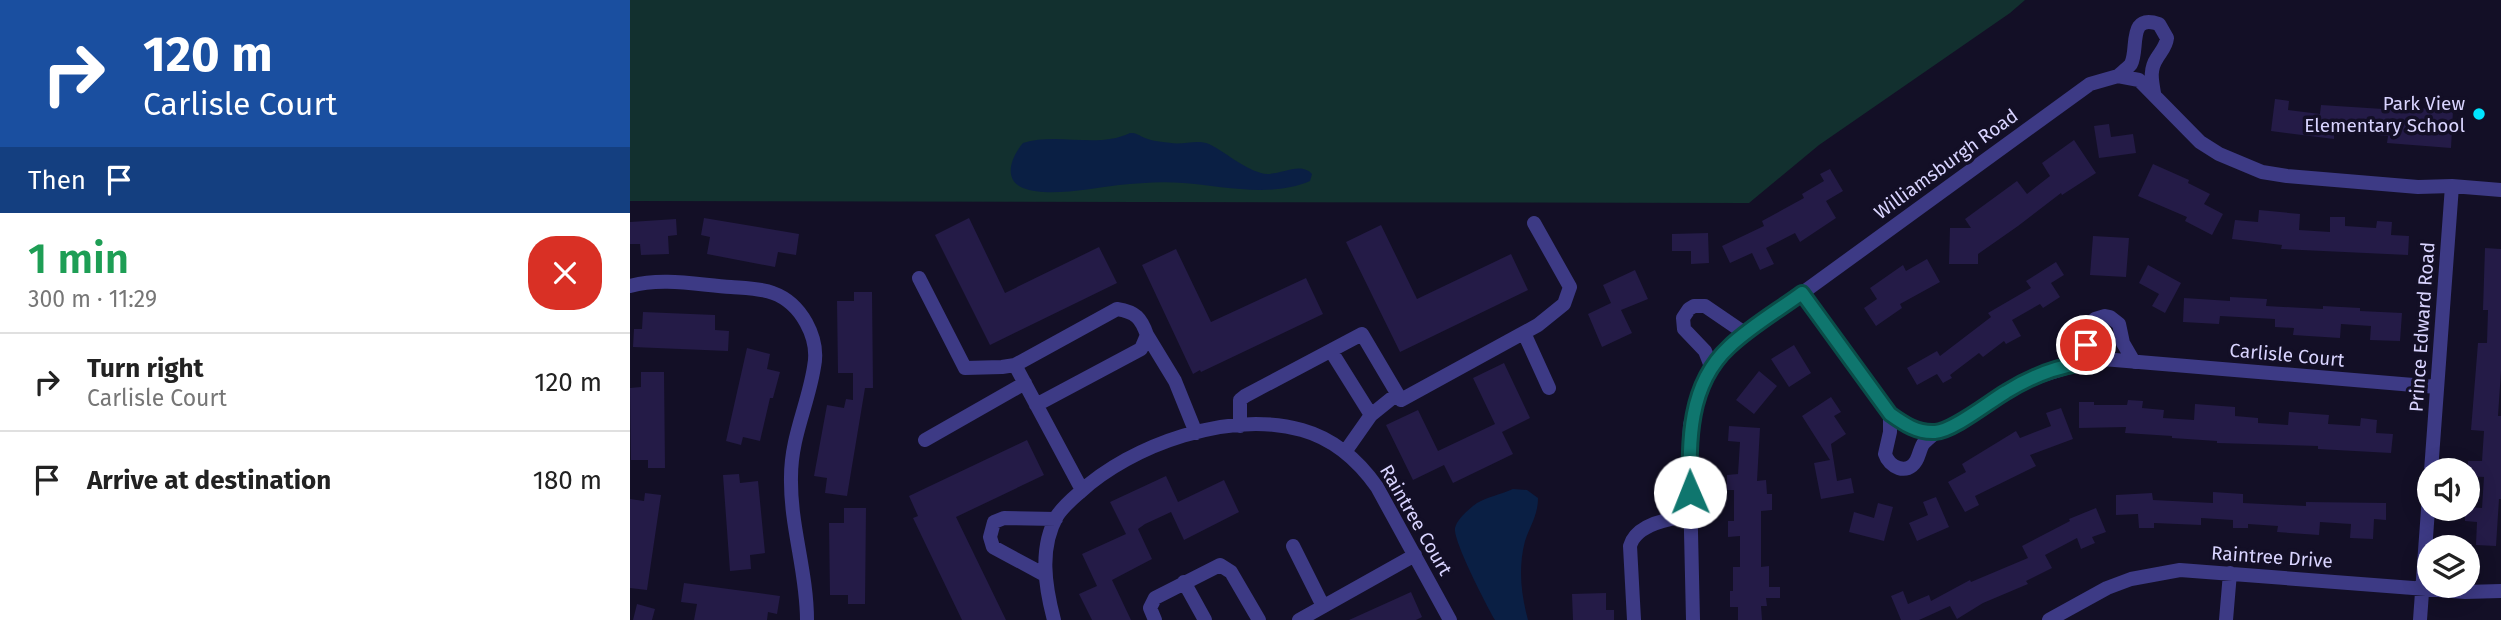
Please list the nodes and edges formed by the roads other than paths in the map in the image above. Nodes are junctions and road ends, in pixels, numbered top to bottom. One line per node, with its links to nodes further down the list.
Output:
1 (2118, 76): 2 (street); 2 (street); 8 (street, Williamsburgh Road)
2 (2154, 93): 3 (street)
3 (2452, 186): 4 (street); 18 (street, Prince Edward Road)
4 (2501, 190)
5 (1535, 223): 9 (street)
6 (919, 278): 15 (street)
7 (630, 286): 43 (street)
8 (1802, 293): 10 (street, Williamsburgh Road); 22 (street)
9 (1524, 333): 19 (street); 20 (street)
10 (1746, 334): 16 (street, Williamsburgh Road); 16 (street)
11 (1147, 335): 15 (street); 21 (street); 26 (street)
12 (1331, 351): 20 (street); 23 (street); 24 (street)
13 (2134, 362): 14 (street, Carlisle Court); 14 (street); 18 (street, Carlisle Court)
14 (2077, 364): 25 (street, Carlisle Court)
15 (1014, 365): 17 (street)
16 (1712, 369): 31 (street, Williamsburgh Road)
17 (1025, 383): 21 (street); 27 (street)
18 (2437, 387): 29 (street, Prince Edward Road)
19 (1549, 388)
20 (1397, 394): 23 (street)
21 (1036, 405): 30 (street)
22 (1890, 414): 25 (street); 25 (street, Carlisle Court)
23 (1371, 415): 28 (street)
24 (1240, 426): 26 (street, Raintree Court); 28 (street, Raintree Court)
25 (1937, 432)
26 (1196, 433): 30 (street, Raintree Court)
27 (925, 440)
28 (1345, 452): 34 (street, Raintree Court)
29 (2432, 458)
30 (1082, 490): 32 (street, Raintree Court)
31 (1690, 516): 50 (street); 51 (street, Williamsburgh Road)
32 (1056, 519): 36 (street, Raintree Court); 36 (street)
33 (1293, 546): 42 (street)
34 (1415, 555): 42 (street); 49 (street, Raintree Court)
35 (2230, 573): 38 (street, Raintree Drive); 52 (street, Raintree Drive); 53 (street)
36 (1045, 575): 44 (street, Raintree Court)
37 (1184, 582): 45 (street); 46 (street); 47 (street)
38 (2417, 589)
39 (2501, 591): 40 (street, Raintree Drive)
40 (2480, 592)
41 (2421, 598): 54 (street)
42 (1323, 606): 48 (street)
43 (807, 620)
44 (1054, 620)
45 (1155, 620)
46 (1205, 620)
47 (1259, 620)
48 (1299, 620)
49 (1450, 620)
50 (1634, 620)
51 (1693, 620)
52 (2049, 620)
53 (2226, 620)
54 (2420, 620)

